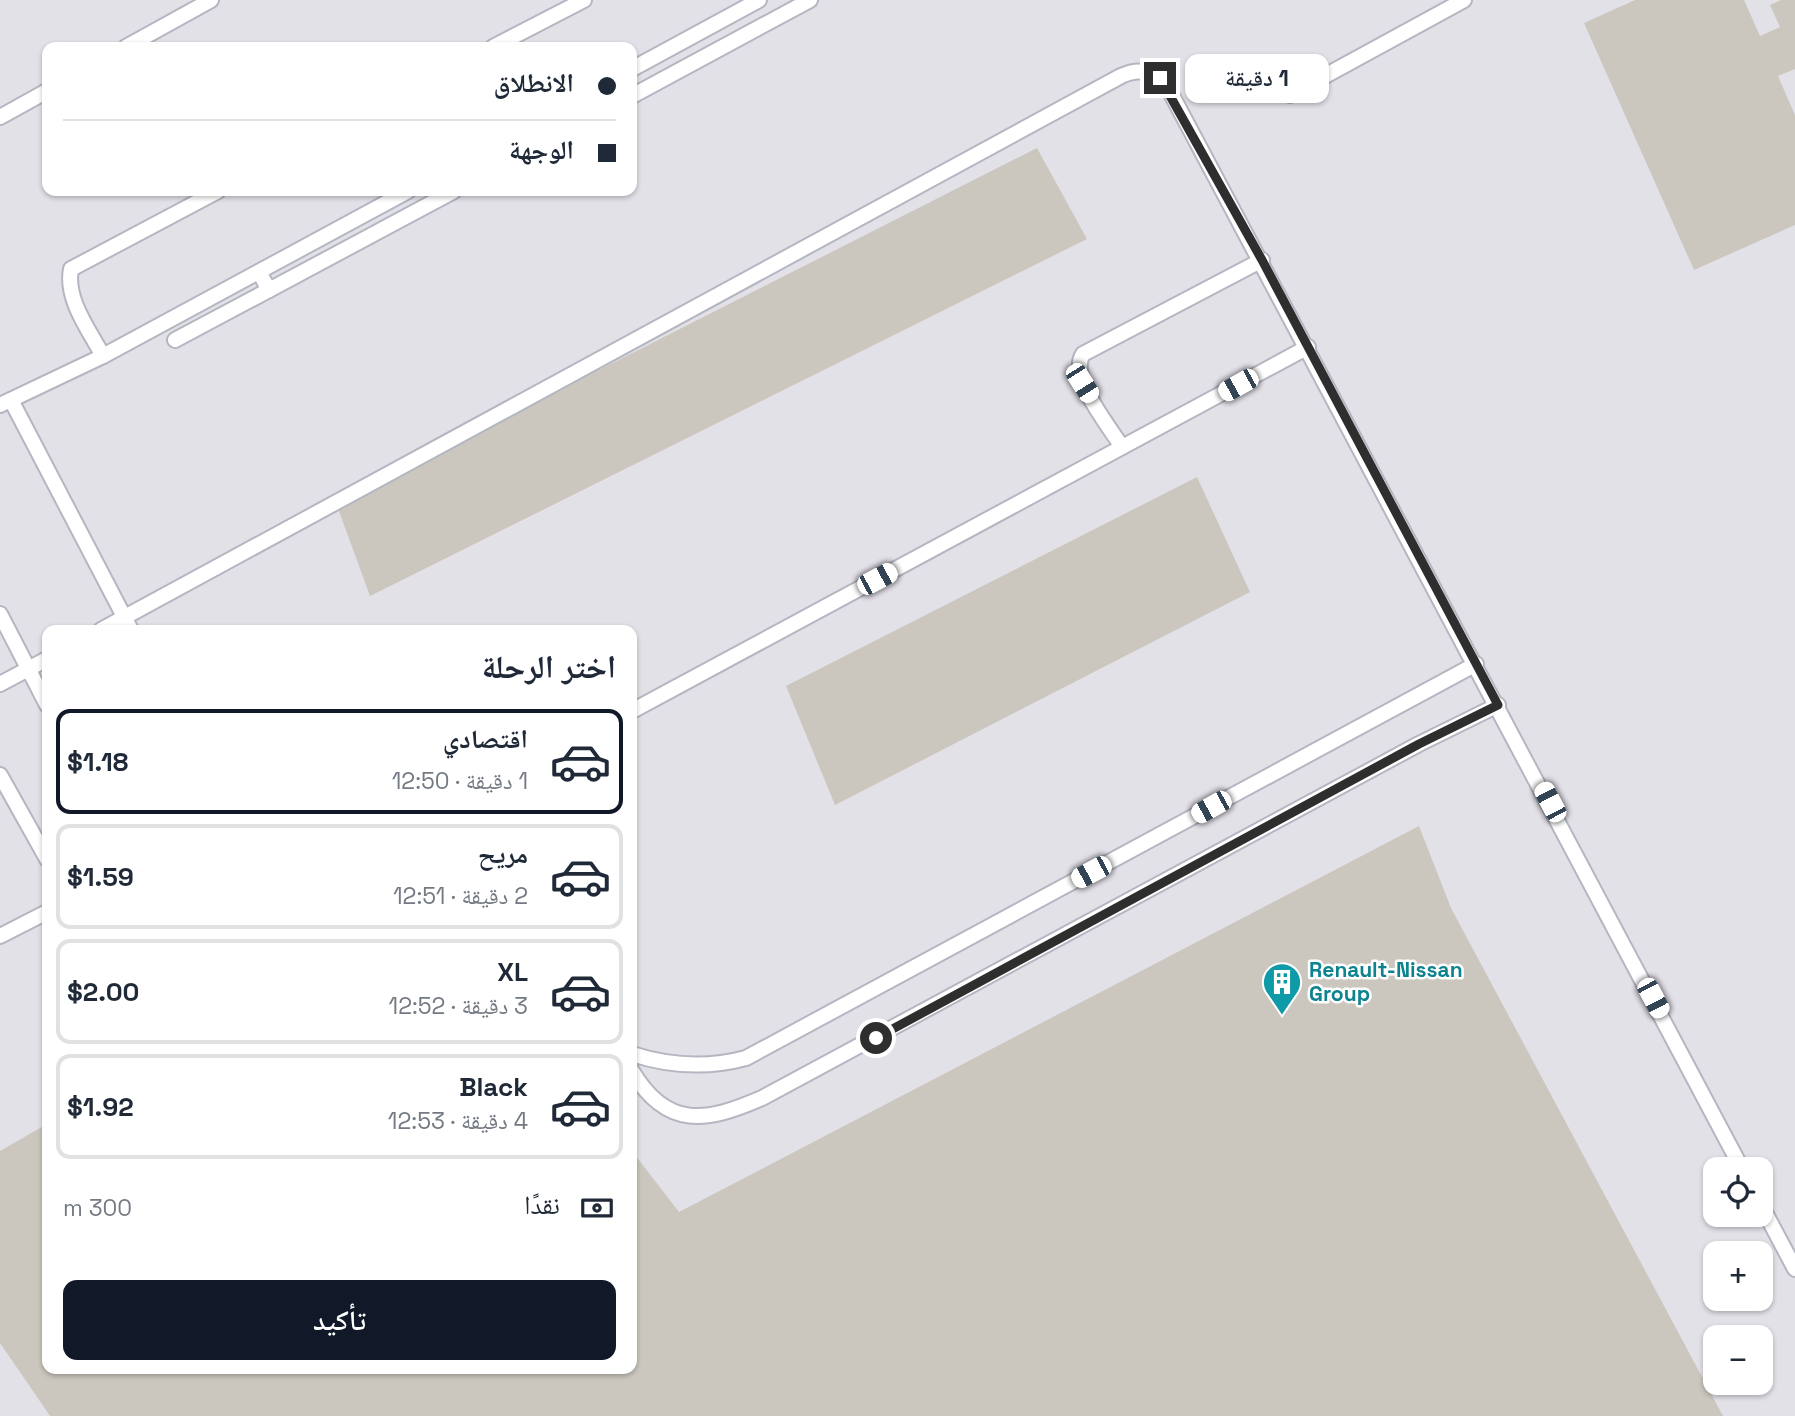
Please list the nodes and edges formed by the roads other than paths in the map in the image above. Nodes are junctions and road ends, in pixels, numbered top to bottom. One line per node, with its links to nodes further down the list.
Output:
1 (211, 0): 7 (lane)
2 (584, 0): 8 (lane)
3 (759, 0): 6 (lane)
4 (810, 0): 10 (lane)
5 (1464, 0): 12 (lane)
6 (742, 4): 9 (lane)
7 (135, 42)
8 (503, 42)
9 (637, 66)
10 (637, 93)
11 (42, 94): 13 (lane)
12 (1290, 96)
13 (0, 117)
14 (209, 196): 22 (lane)
15 (399, 196): 18 (lane)
16 (445, 196): 19 (lane)
17 (1262, 260): 21 (lane); 24 (lane); 26 (lane)
18 (259, 272): 19 (lane); 22 (lane)
19 (269, 290): 20 (lane)
20 (175, 340)
21 (1308, 348): 24 (lane); 28 (lane)
22 (103, 356): 23 (lane)
23 (6, 403): 26 (lane)
24 (1122, 447): 33 (lane)
25 (0, 614): 29 (lane)
26 (127, 624)
27 (42, 662): 29 (lane)
28 (1476, 664): 32 (lane); 38 (lane)
29 (30, 668): 30 (lane); 31 (lane)
30 (0, 684)
31 (42, 694)
32 (1498, 705): 39 (lane); 40 (lane)
33 (637, 709)
34 (0, 775): 35 (lane)
35 (42, 850)
36 (42, 915): 37 (lane)
37 (0, 936)
38 (637, 1055)
39 (637, 1078)
40 (1736, 1157)
41 (1773, 1227): 42 (lane)
42 (1795, 1269)

